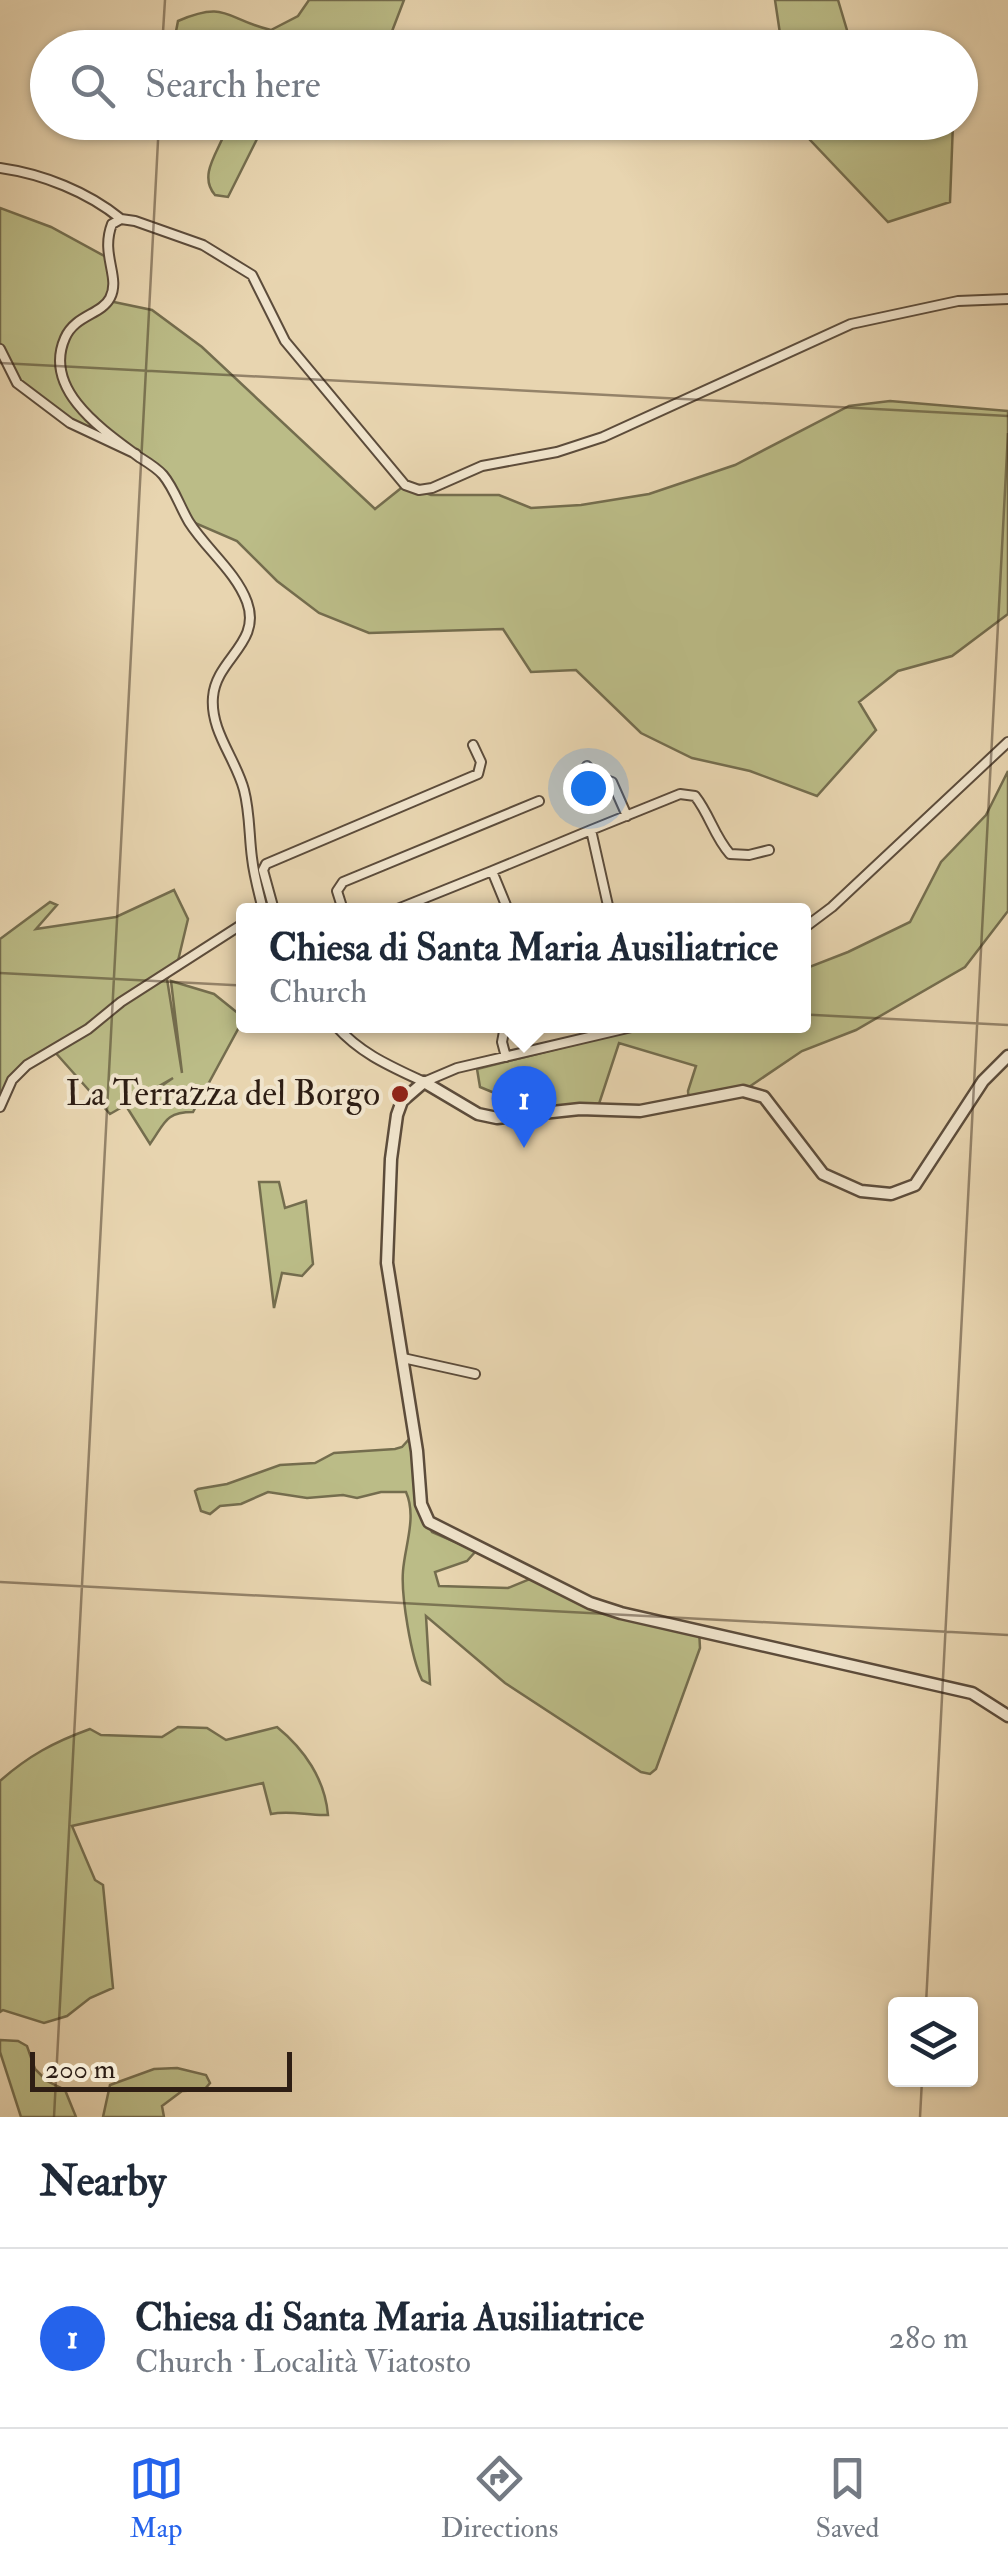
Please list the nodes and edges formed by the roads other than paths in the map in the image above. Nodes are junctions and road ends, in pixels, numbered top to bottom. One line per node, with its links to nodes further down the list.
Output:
1 (0, 168): 2 (street)
2 (121, 219): 3 (street); 5 (street)
3 (1008, 299)
4 (0, 349): 5 (street)
5 (136, 454): 14 (street)
6 (1008, 742): 20 (street)
7 (473, 745): 15 (street)
8 (587, 766): 10 (street)
9 (538, 800): 16 (street)
10 (627, 816): 11 (street); 12 (street)
11 (591, 830): 13 (street); 19 (street)
12 (769, 850)
13 (492, 871): 17 (street); 18 (street)
14 (262, 903)
15 (272, 903)
16 (341, 903)
17 (412, 903)
18 (505, 903)
19 (607, 903)
20 (811, 923)
21 (236, 928): 28 (street)
22 (342, 1033): 27 (street)
23 (504, 1033): 26 (street)
24 (607, 1033): 26 (street)
25 (1008, 1056): 27 (street)
26 (506, 1057): 27 (street)
27 (424, 1082): 29 (street)
28 (0, 1107)
29 (403, 1358): 30 (street); 31 (street)
30 (475, 1374)
31 (1008, 1716)

